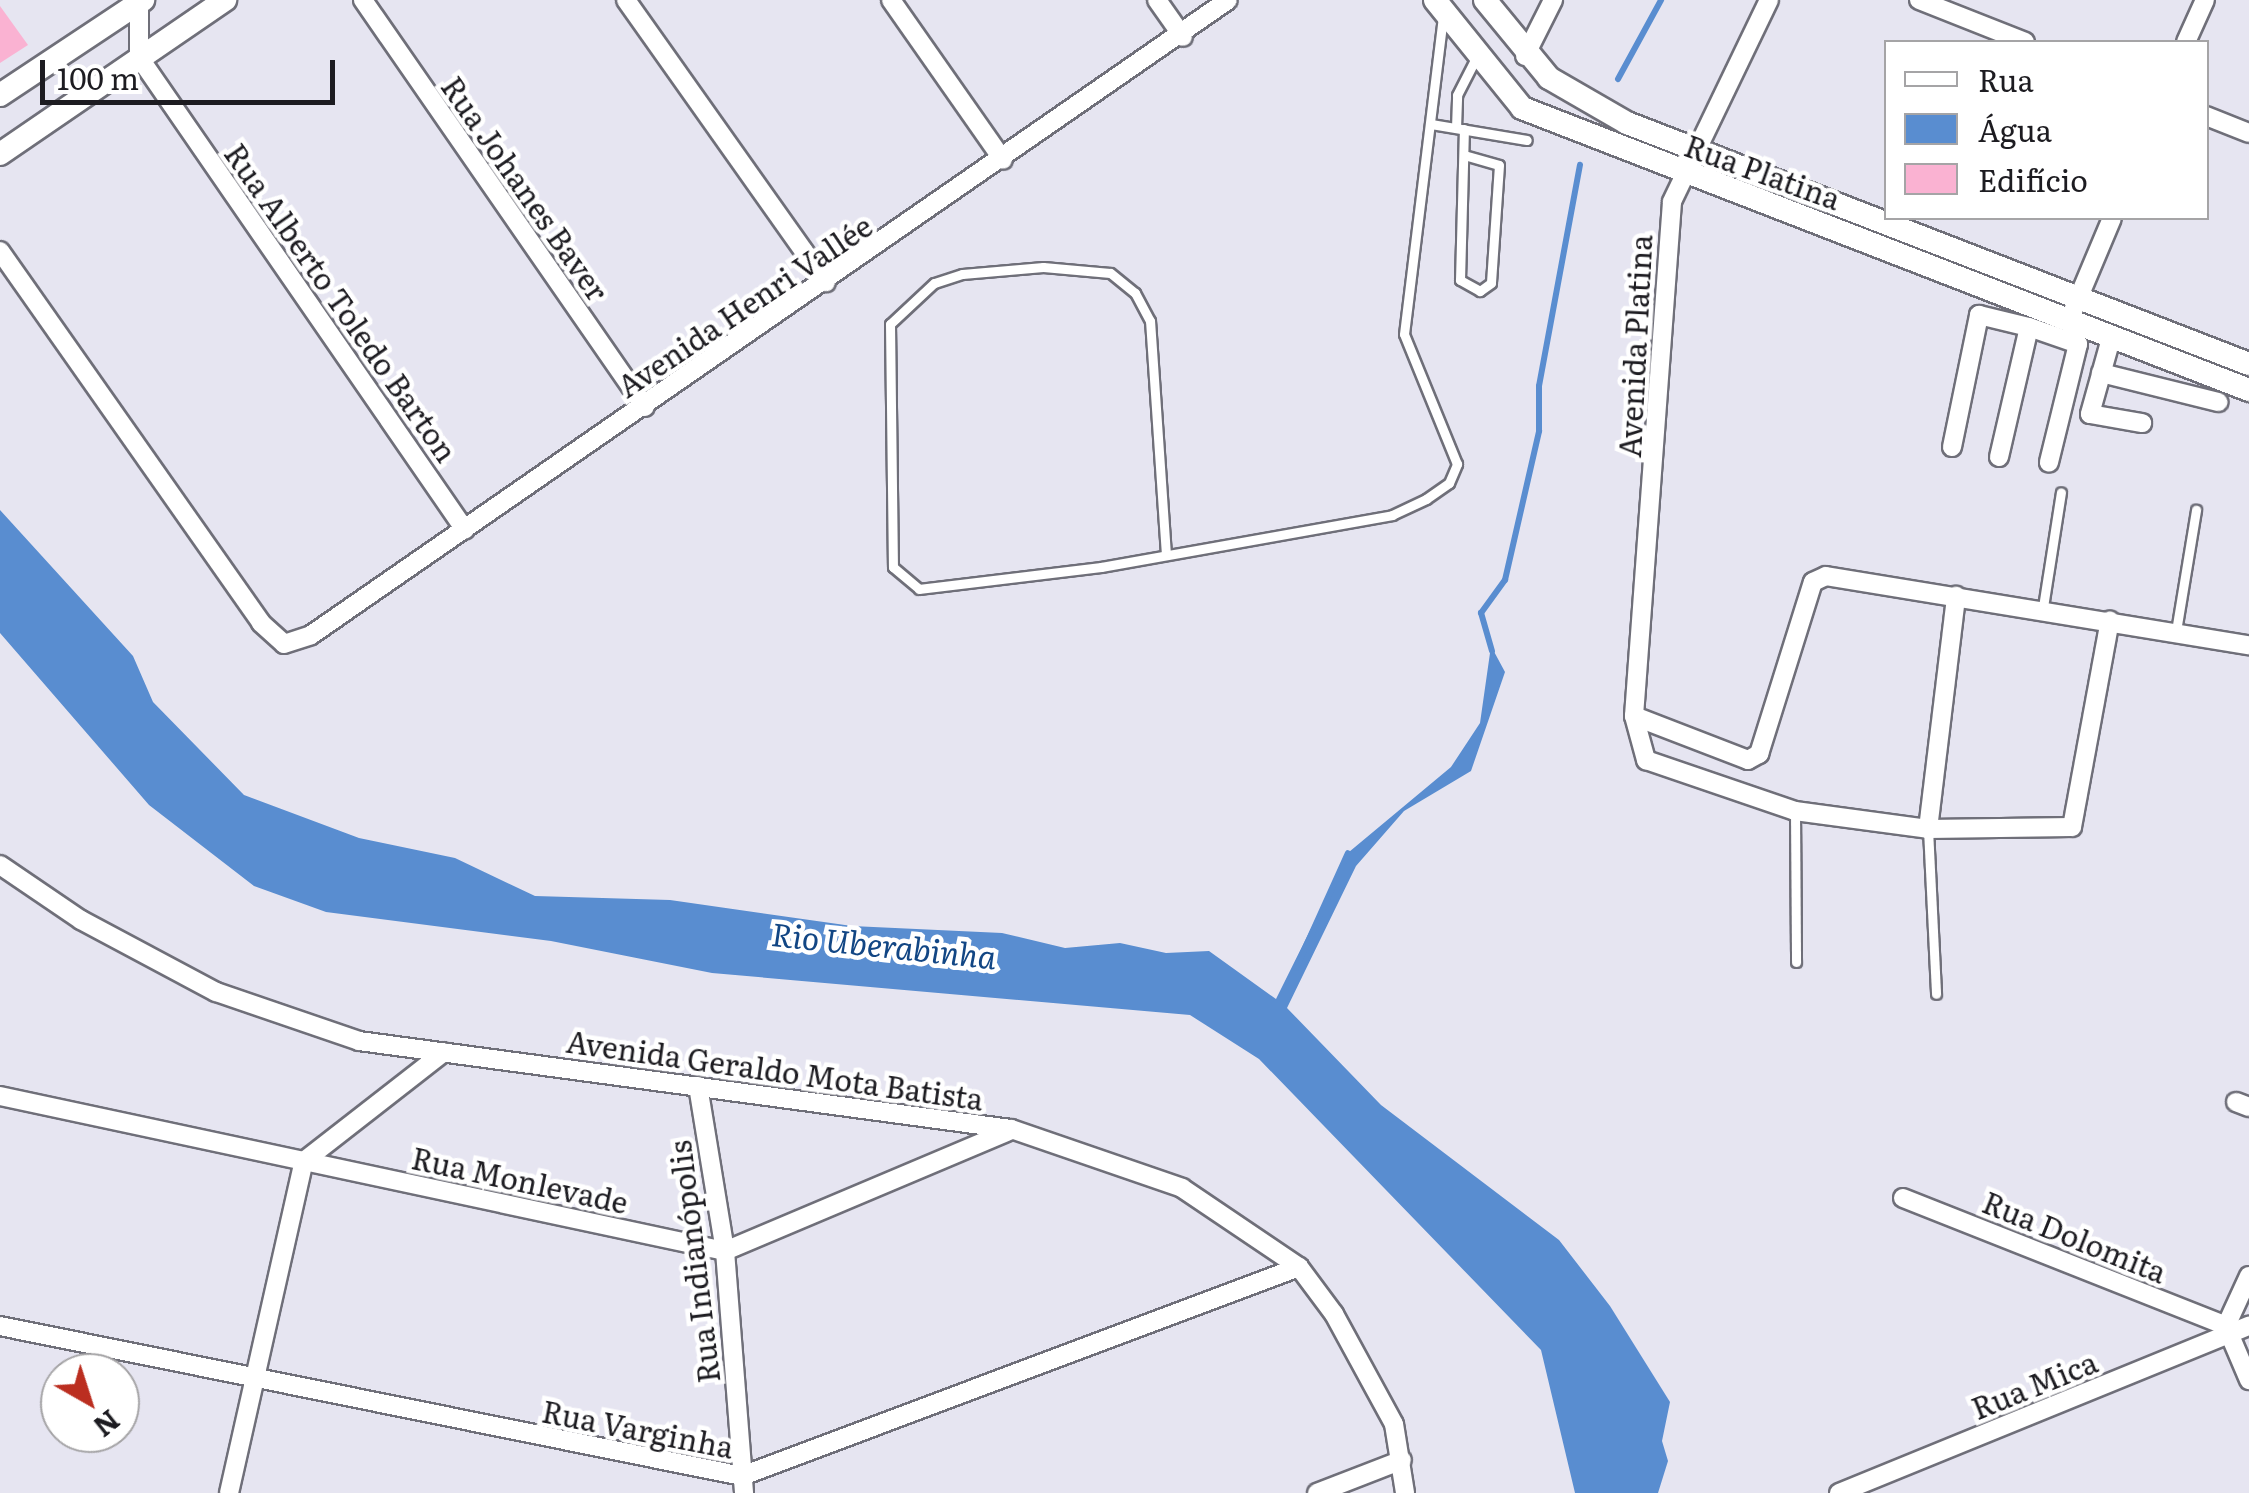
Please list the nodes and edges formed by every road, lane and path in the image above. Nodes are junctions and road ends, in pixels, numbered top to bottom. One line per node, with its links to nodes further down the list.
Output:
1 (142, 0): 19 (street); 20 (street)
2 (225, 0): 19 (street)
3 (362, 0): 44 (street, Rua Johanes Baver)
4 (626, 0): 35 (street)
5 (891, 0): 29 (street)
6 (1157, 0): 14 (street)
7 (1228, 0): 14 (street, Avenida Henri Vallée)
8 (1485, 0): 18 (street, Rua Platina)
9 (1553, 0): 18 (street)
10 (1769, 0): 26 (street, Avenida Platina)
11 (1919, 0): 15 (street)
12 (2204, 0): 16 (street)
13 (1447, 4): 17 (street, Rua Platina); 22 (lane)
14 (1183, 37): 29 (street, Avenida Henri Vallée)
15 (2020, 40)
16 (2187, 40)
17 (1477, 56): 23 (lane); 30 (street, Rua Platina)
18 (1525, 56): 26 (street, Rua Platina)
19 (139, 57): 27 (street); 53 (street, Rua Alberto Toledo Barton)
20 (0, 95)
21 (2209, 117): 24 (street)
22 (1431, 124): 23 (lane); 54 (lane)
23 (1460, 128): 25 (lane); 28 (lane)
24 (2249, 133)
25 (1527, 140)
26 (1693, 147): 30 (street, Avenida Platina); 31 (street, Rua Platina)
27 (0, 154)
28 (1464, 155): 28 (lane)
29 (1003, 160): 35 (street, Avenida Henri Vallée)
30 (1684, 172): 37 (street, Rua Platina); 60 (street, Avenida Platina)
31 (1884, 220)
32 (1885, 220): 36 (street, Rua Platina)
33 (2111, 220): 36 (street)
34 (0, 252): 53 (street, Avenida Henri Vallée)
35 (826, 282): 44 (street, Avenida Henri Vallée)
36 (2079, 294): 37 (street); 40 (street, Rua Platina)
37 (2070, 318): 39 (street, Rua Platina)
38 (2029, 327): 45 (street); 48 (street); 49 (street)
39 (2112, 335): 41 (street); 42 (street, Rua Platina)
40 (2249, 364)
41 (2101, 372): 43 (street); 46 (street)
42 (2249, 390)
43 (2218, 402)
44 (645, 407): 53 (street, Avenida Henri Vallée)
45 (2062, 408): 46 (street); 50 (street)
46 (2090, 414): 47 (street)
47 (2142, 423)
48 (1952, 447)
49 (1999, 457)
50 (2049, 462)
51 (2061, 492): 56 (lane)
52 (2196, 510): 58 (lane)
53 (465, 530)
54 (1166, 555): 54 (lane)
55 (1956, 596): 56 (street); 60 (street); 62 (street)
56 (2043, 607): 57 (street)
57 (2110, 620): 58 (street); 62 (street)
58 (2176, 631): 59 (street)
59 (2249, 644)
60 (1634, 716): 61 (street)
61 (1795, 811): 62 (street); 64 (lane)
62 (1928, 829): 65 (lane)
63 (0, 865): 66 (street, Avenida Geraldo Mota Batista)
64 (1796, 962)
65 (1936, 994)
66 (444, 1052): 67 (street, Avenida Geraldo Mota Batista); 70 (street)
67 (698, 1086): 69 (street, Avenida Geraldo Mota Batista); 72 (street, Rua Indianópolis)
68 (0, 1096): 70 (street, Rua Monlevade)
69 (1011, 1130): 72 (street); 73 (street, Avenida Geraldo Mota Batista)
70 (304, 1160): 72 (street, Rua Monlevade); 78 (street)
71 (1904, 1198): 77 (street, Rua Dolomita)
72 (725, 1251): 81 (street, Rua Indianópolis)
73 (1299, 1268): 80 (street, Avenida Geraldo Mota Batista); 81 (street, Rua Varginha)
74 (2249, 1276): 77 (street)
75 (0, 1326): 78 (street, Rua Varginha)
76 (2249, 1326): 77 (street, Rua Mica)
77 (2228, 1330): 79 (street); 85 (street, Rua Mica)
78 (253, 1379): 81 (street, Rua Varginha); 82 (street)
79 (2249, 1380)
80 (1402, 1460): 83 (street); 84 (street, Avenida Geraldo Mota Batista)
81 (743, 1485)
82 (229, 1493)
83 (1317, 1493)
84 (1405, 1493)
85 (1840, 1493)

